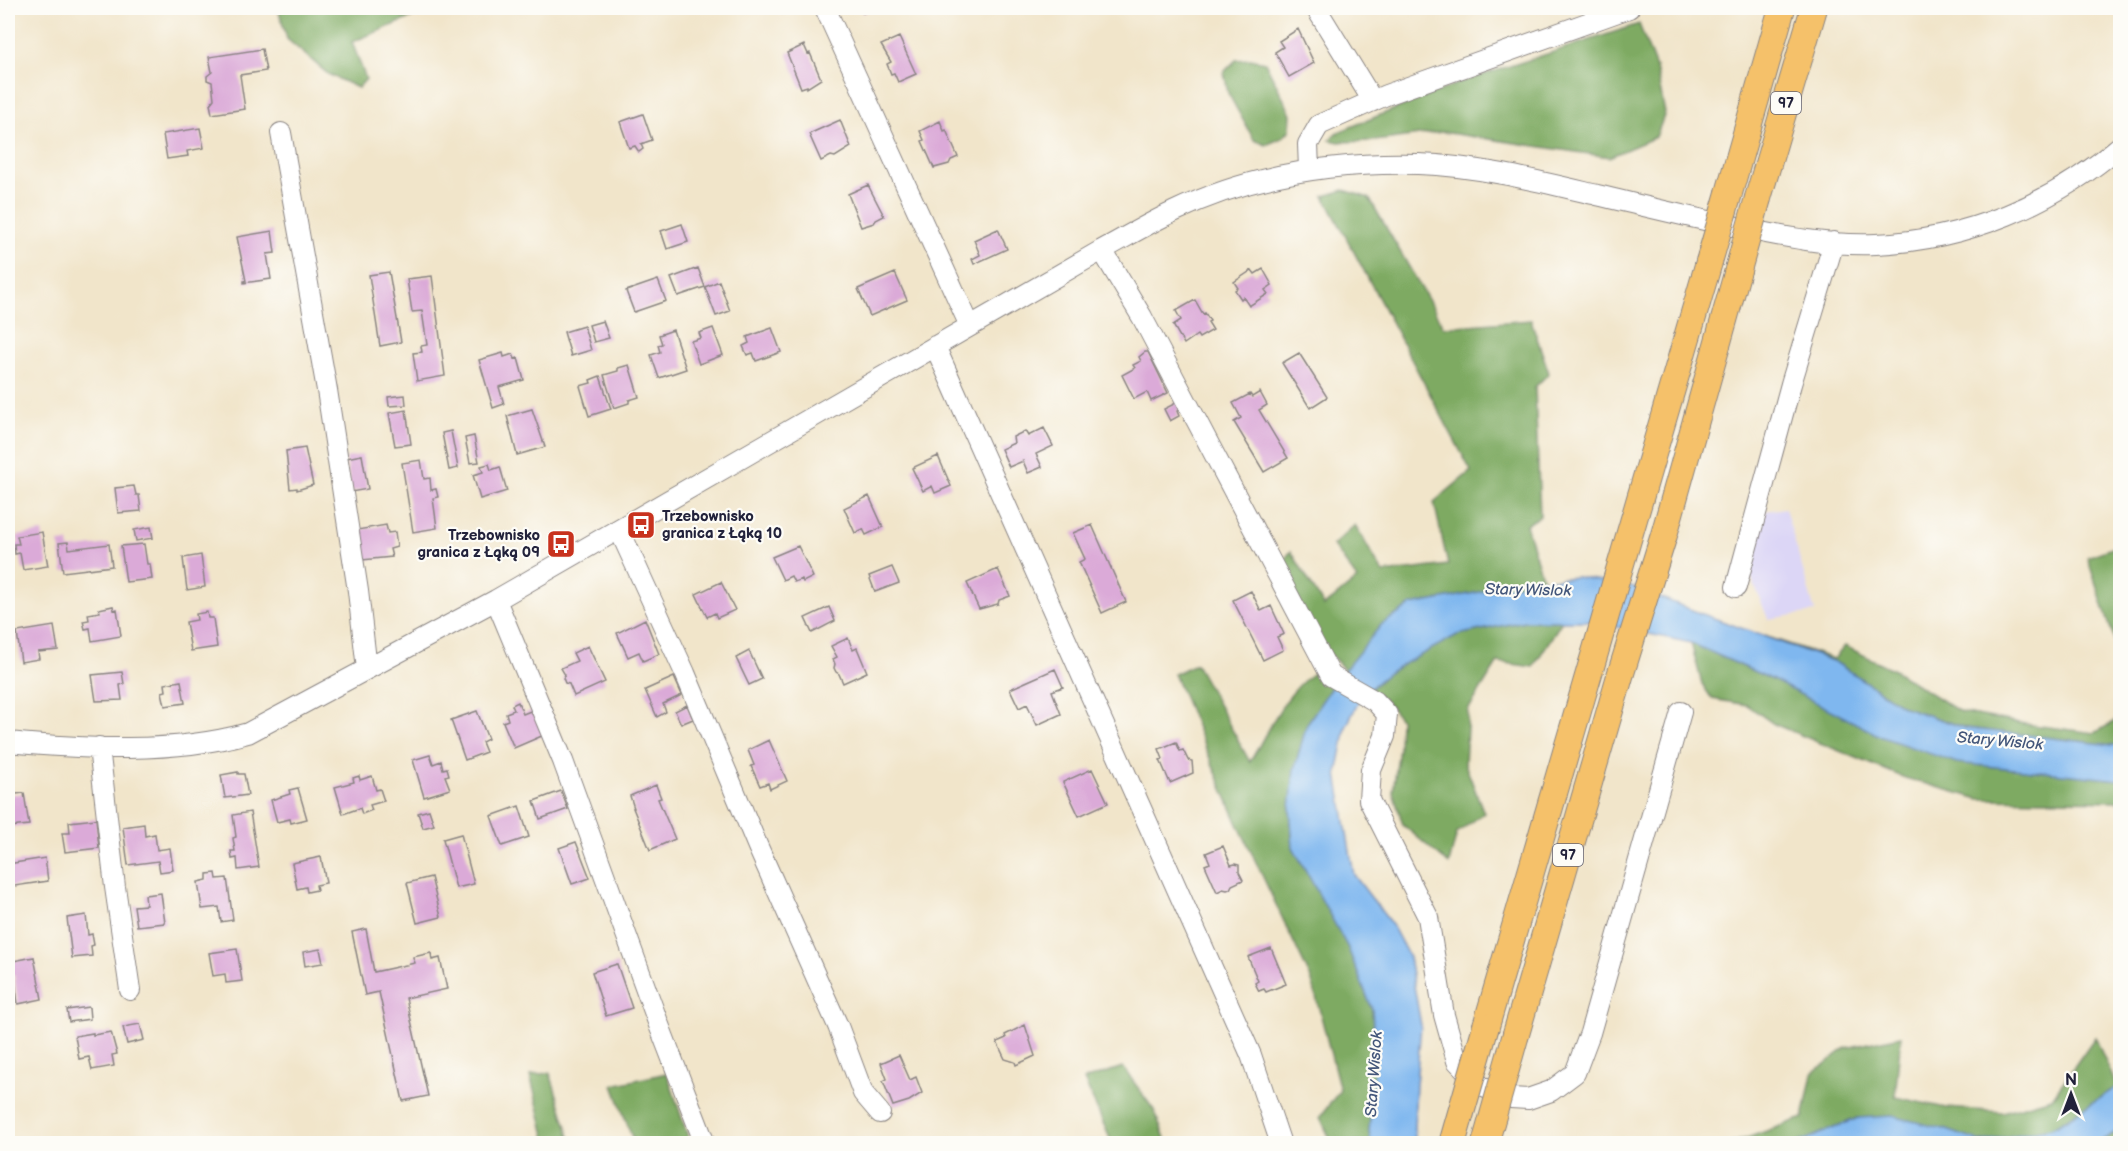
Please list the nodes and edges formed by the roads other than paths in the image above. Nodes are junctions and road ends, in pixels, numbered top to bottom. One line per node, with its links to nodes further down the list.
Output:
1 (825, 8): 12 (street)
2 (1316, 8): 6 (street)
3 (1629, 8): 6 (street)
4 (1782, 8): 25 (main road, 97, bridge)
5 (1814, 8): 26 (main road, 97, bridge)
6 (1373, 101): 9 (street)
7 (281, 133): 17 (street)
8 (2121, 146): 10 (street)
9 (1309, 169): 10 (street); 11 (street)
10 (1834, 242): 15 (street)
11 (1102, 250): 12 (street); 18 (street)
12 (970, 326): 13 (street)
13 (935, 346): 14 (street); 24 (street)
14 (619, 529): 16 (street); 22 (street)
15 (1736, 587)
16 (496, 600): 17 (street); 23 (street)
17 (367, 669): 20 (street)
18 (1681, 712)
19 (8, 741): 20 (street)
20 (99, 747): 21 (street)
21 (130, 990)
22 (880, 1113)
23 (705, 1143)
24 (1281, 1143)
25 (1452, 1143)
26 (1485, 1143)

